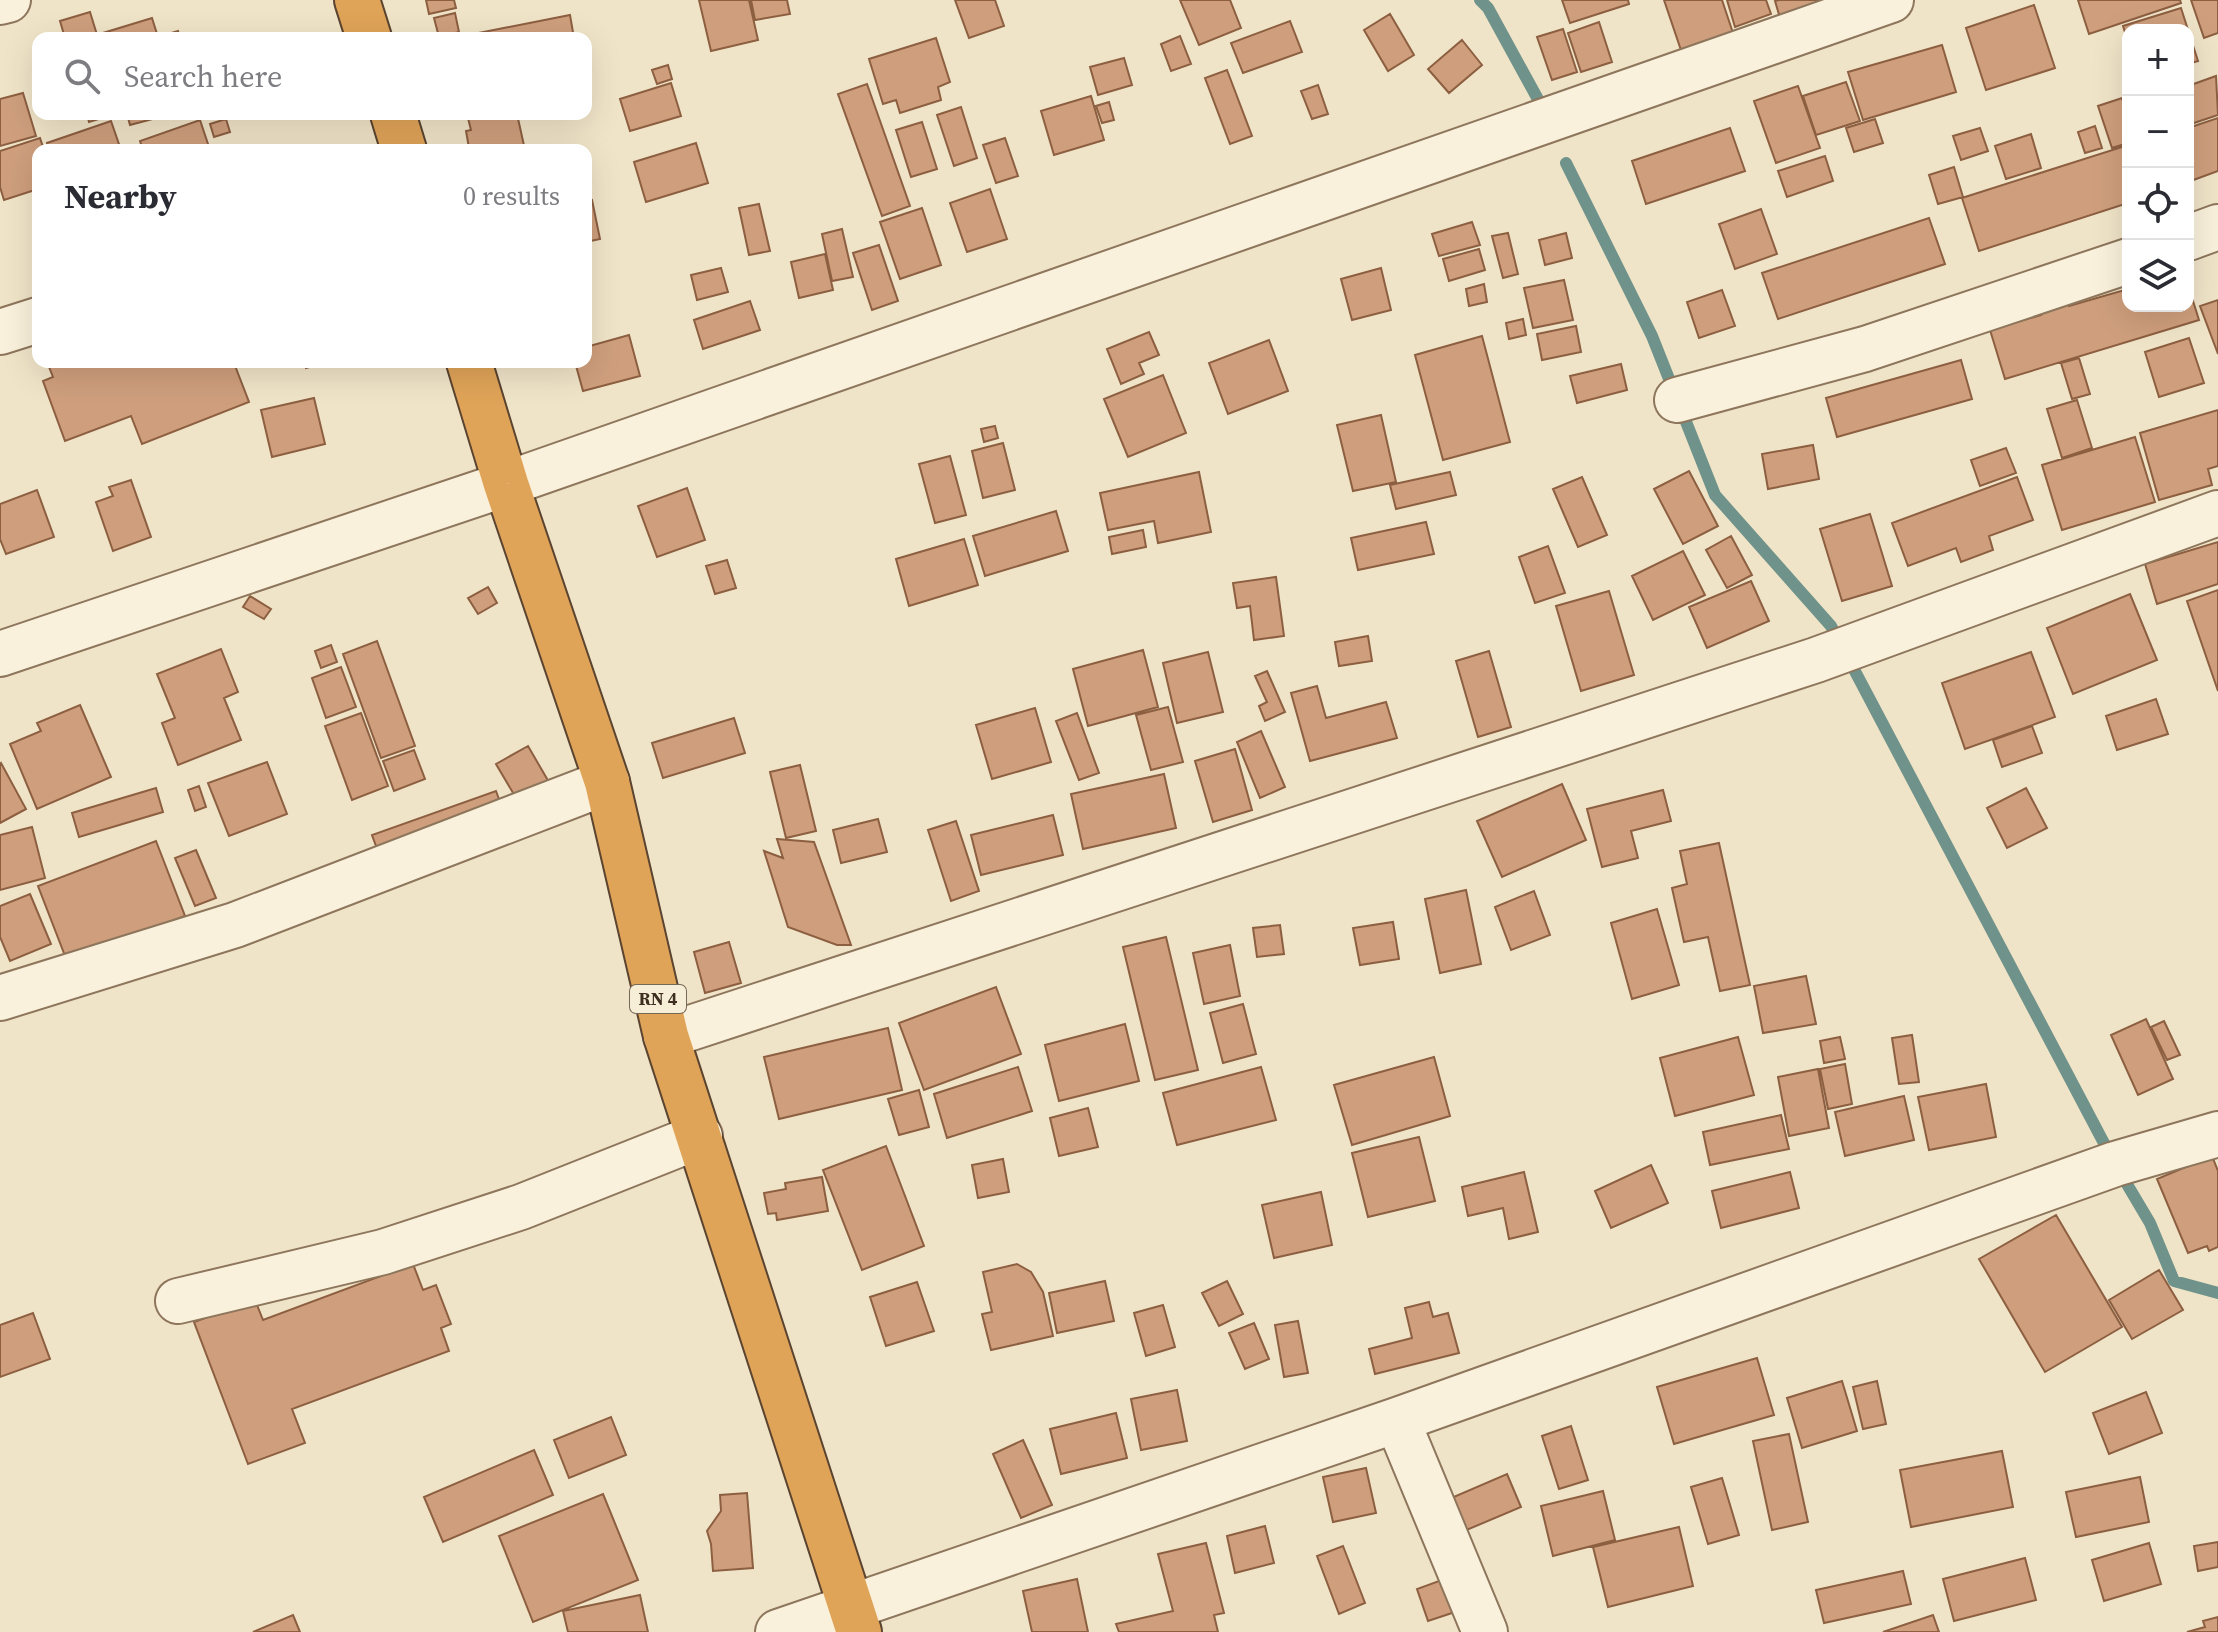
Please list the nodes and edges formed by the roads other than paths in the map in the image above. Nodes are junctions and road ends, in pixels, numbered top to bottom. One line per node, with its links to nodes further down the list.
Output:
1 (8, 0): 4 (street)
2 (357, 0): 5 (highway)
3 (1891, 0): 15 (street)
4 (0, 2)
5 (367, 32)
6 (395, 120): 7 (highway)
7 (402, 144)
8 (2218, 227): 9 (street)
9 (2194, 236)
10 (2122, 263): 14 (street)
11 (32, 322): 12 (street)
12 (0, 332)
13 (471, 368): 15 (highway, RN 4)
14 (1677, 400)
15 (506, 484): 17 (street); 18 (highway, RN 4)
16 (2218, 513): 20 (street)
17 (0, 654)
18 (607, 782): 19 (street); 20 (highway, RN 4)
19 (0, 998)
20 (666, 1036): 22 (highway, RN 4)
21 (2218, 1134): 24 (street)
22 (700, 1136): 23 (street); 25 (highway, RN 4)
23 (178, 1301)
24 (1397, 1420): 25 (street); 27 (street)
25 (855, 1619): 26 (street)
26 (778, 1632)
27 (1485, 1632)

